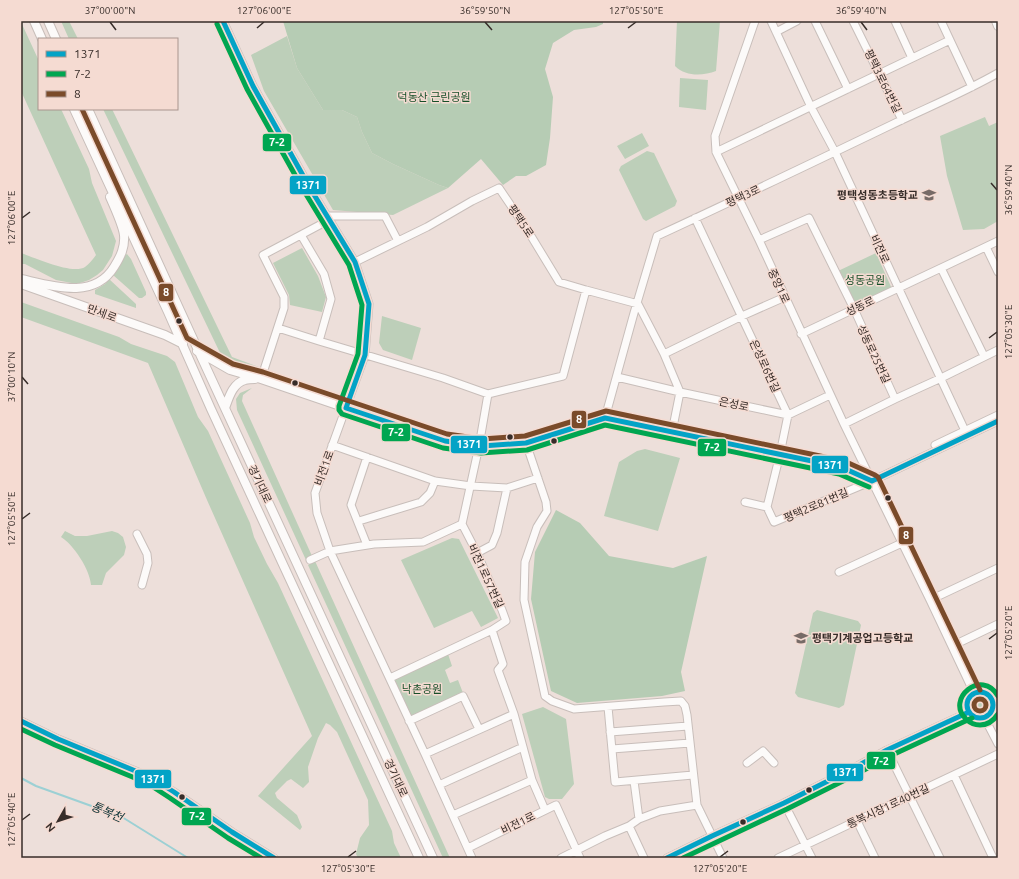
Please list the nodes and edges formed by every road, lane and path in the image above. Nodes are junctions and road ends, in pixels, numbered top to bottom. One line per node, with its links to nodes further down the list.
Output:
1 (34, 21): 14 (main road)
2 (48, 21): 15 (main road)
3 (223, 21): 30 (street)
4 (755, 21): 26 (street, 중앙1로)
5 (771, 21): 13 (street, 비전로)
6 (797, 21): 13 (street)
7 (815, 21): 21 (street)
8 (853, 21): 19 (street, 평택3로64번길)
9 (895, 21): 17 (street)
10 (941, 21): 16 (street)
11 (996, 21): 12 (main road)
12 (998, 26)
13 (776, 32): 22 (street, 비전로)
14 (42, 38)
15 (56, 38)
16 (950, 40): 17 (street); 20 (street)
17 (912, 58): 19 (street)
18 (998, 73): 20 (street, 평택3로)
19 (879, 74): 21 (street); 25 (street, 평택3로64번길)
20 (972, 87): 25 (street, 평택3로)
21 (848, 89): 22 (street)
22 (811, 107): 26 (street); 27 (street, 비전로)
23 (74, 110): 28 (main road, 경기대로)
24 (88, 110): 53 (main road, 경기대로)
25 (902, 120): 27 (street, 평택3로)
26 (716, 152): 29 (street, 중앙1로)
27 (835, 152): 29 (street, 평택3로); 42 (street, 비전로)
28 (107, 179): 40 (main road); 51 (main road, 경기대로)
29 (738, 199): 31 (street, 평택3로); 34 (street, 중앙1로)
30 (328, 218): 32 (street); 33 (street); 37 (street)
31 (695, 218): 45 (street, 평택3로); 47 (street, 은성로6번길)
32 (301, 235): 48 (street); 50 (street)
33 (398, 240): 37 (street, 평택5로); 43 (street, 평택5로)
34 (759, 240): 44 (street, 중앙1로); 46 (street, 성동로25번길)
35 (998, 241): 36 (street, 성동로)
36 (986, 247): 38 (street, 성동로); 39 (street)
37 (355, 262): 55 (street)
38 (941, 268): 42 (street, 성동로); 56 (street)
39 (998, 272)
40 (21, 279)
41 (21, 284): 51 (main road, 만세로)
42 (898, 288): 46 (street, 성동로); 59 (street, 비전로)
43 (586, 290): 45 (street, 평택5로); 61 (street)
44 (784, 297): 47 (street); 49 (street, 중앙1로)
45 (638, 304): 54 (street); 57 (street, 평택3로)
46 (854, 309): 49 (street, 성동로); 63 (street, 성동로25번길)
47 (742, 316): 54 (street); 66 (street, 은성로6번길)
48 (278, 328): 50 (street); 58 (street)
49 (801, 334): 62 (street, 중앙1로)
50 (319, 341): 55 (street)
51 (182, 343): 53 (main road, 만세로); 140 (main road, 경기대로)
52 (998, 350): 56 (street)
53 (199, 352): 58 (main road, 만세로); 64 (main road, 경기대로)
54 (664, 354): 60 (street)
55 (365, 355): 61 (street); 65 (street)
56 (984, 356): 59 (street)
57 (617, 377): 60 (street, 은성로); 68 (street, 평택3로)
58 (260, 379): 64 (main road); 65 (main road, 만세로)
59 (939, 379): 63 (street); 72 (street, 비전로)
60 (680, 392): 66 (street, 은성로); 71 (street)
61 (488, 394): 75 (street)
62 (830, 395): 66 (street); 70 (street, 중앙1로)
63 (895, 399): 70 (street)
64 (225, 408): 141 (main road, 경기대로)
65 (346, 408): 74 (street, 비전1로); 75 (street)
66 (788, 415): 76 (street)
67 (998, 415): 72 (street)
68 (606, 418): 71 (street); 73 (street)
69 (998, 420): 72 (street)
70 (844, 424): 80 (street, 중앙1로)
71 (672, 432): 76 (street)
72 (965, 433): 80 (street)
73 (526, 443): 75 (street); 78 (street)
74 (332, 445): 77 (street); 90 (street, 비전1로)
75 (479, 446): 81 (street)
76 (780, 454): 80 (street); 84 (street, 평택2로81번길)
77 (367, 457): 79 (street); 85 (street)
78 (538, 478): 82 (street); 103 (street)
79 (435, 481): 81 (street); 85 (street)
80 (872, 481): 84 (street, 평택2로81번길); 88 (street, 중앙1로)
81 (470, 486): 82 (street); 86 (street)
82 (506, 488): 91 (street)
83 (745, 502): 84 (street, 평택2로81번길)
84 (768, 507)
85 (358, 521): 89 (street)
86 (462, 524): 89 (street); 91 (street, 비전1로57번길)
87 (137, 534): 95 (street)
88 (902, 543): 94 (street); 96 (street, 중앙1로)
89 (367, 545): 90 (street)
90 (330, 551): 92 (street); 100 (street, 비전1로)
91 (477, 553): 98 (street, 비전1로57번길)
92 (310, 560)
93 (998, 568): 96 (street)
94 (839, 572)
95 (142, 584)
96 (930, 600): 99 (street, 중앙1로)
97 (998, 624): 99 (street)
98 (492, 630): 100 (street); 105 (street)
99 (952, 646): 101 (street, 중앙1로)
100 (390, 678): 108 (street, 비전1로)
101 (974, 693): 102 (street); 104 (street)
102 (995, 698): 106 (street)
103 (608, 707): 109 (street); 111 (street)
104 (969, 712): 106 (street); 116 (street)
105 (514, 714): 110 (street); 114 (street)
106 (984, 717): 113 (street)
107 (21, 721): 139 (street)
108 (409, 721): 110 (street); 117 (street, 비전1로)
109 (688, 726): 111 (street); 112 (street)
110 (479, 729): 117 (street)
111 (610, 732): 115 (street)
112 (690, 743): 115 (street); 121 (street)
113 (998, 744)
114 (523, 747): 123 (street); 125 (street)
115 (612, 749): 124 (street)
116 (887, 750): 126 (street); 127 (street)
117 (425, 754): 125 (street, 비전1로)
118 (998, 754): 122 (street, 통복시장1로40번길)
119 (748, 763): 120 (street)
120 (774, 763)
121 (693, 775): 124 (street); 128 (street)
122 (954, 775): 126 (street, 통복시장1로40번길); 152 (street)
123 (532, 780): 129 (street); 130 (street)
124 (634, 781): 131 (street)
125 (439, 785): 130 (street, 비전1로)
126 (909, 795): 132 (street, 통복시장1로40번길); 151 (street)
127 (784, 803): 134 (street); 135 (street)
128 (697, 805): 131 (street); 134 (street)
129 (544, 810): 136 (street, 비전1로); 137 (street, 비전1로)
130 (453, 815): 136 (street, 비전1로)
131 (639, 819): 133 (street)
132 (857, 821): 135 (street, 통복시장1로40번길); 150 (street)
133 (629, 826): 137 (street); 145 (street)
134 (712, 836): 146 (street); 147 (street)
135 (806, 845): 148 (street, 통복시장1로40번길); 149 (street)
136 (468, 848): 142 (street)
137 (577, 850): 143 (street); 144 (street)
138 (998, 856): 152 (street)
139 (274, 858)
140 (419, 858)
141 (433, 858)
142 (472, 858)
143 (561, 858)
144 (580, 858)
145 (644, 858)
146 (667, 858)
147 (723, 858)
148 (778, 858)
149 (812, 858)
150 (875, 858)
151 (940, 858)
152 (993, 858)

